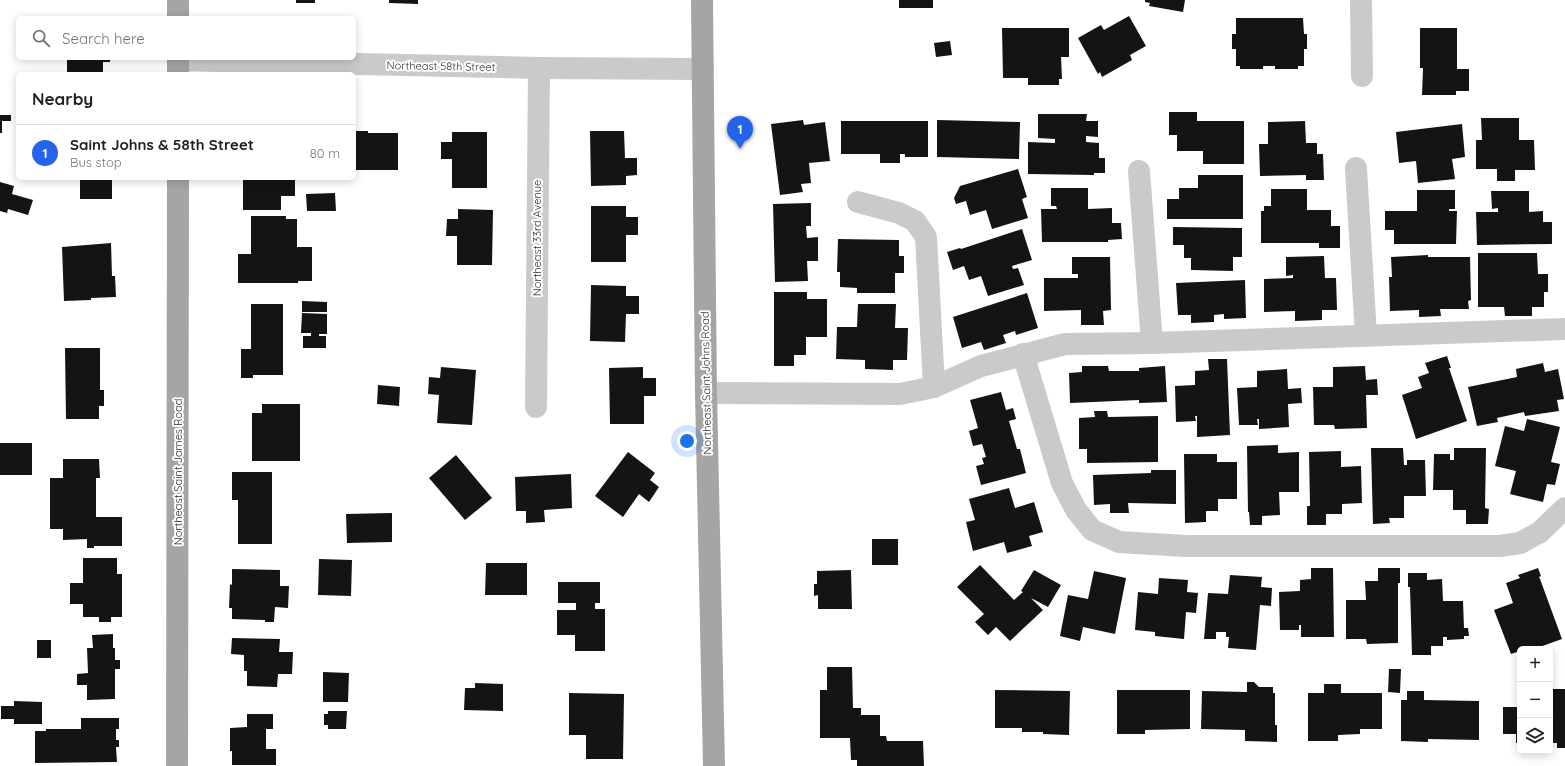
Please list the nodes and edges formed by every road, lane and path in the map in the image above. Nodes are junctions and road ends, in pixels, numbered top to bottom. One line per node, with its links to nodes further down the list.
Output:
1 (178, 0): 4 (main road)
2 (702, 0): 7 (main road, Northeast Saint Johns Road)
3 (1362, 0): 8 (street)
4 (178, 16)
5 (178, 64): 6 (street, Northeast 58th Street)
6 (539, 68): 7 (street, Northeast 58th Street); 19 (street, Northeast 33rd Avenue)
7 (703, 69): 18 (main road, Northeast Saint Johns Road)
8 (1362, 76)
9 (1356, 168): 14 (street)
10 (1139, 171): 15 (street)
11 (178, 180): 21 (main road, Northeast Saint James Road)
12 (858, 202): 17 (street)
13 (1565, 329): 14 (street)
14 (1366, 336): 15 (street)
15 (1152, 343): 16 (street)
16 (1024, 354): 17 (street); 20 (street)
17 (934, 387): 18 (street)
18 (706, 393): 22 (main road, Northeast Saint Johns Road)
19 (536, 407)
20 (1565, 508)
21 (178, 766)
22 (714, 766)

